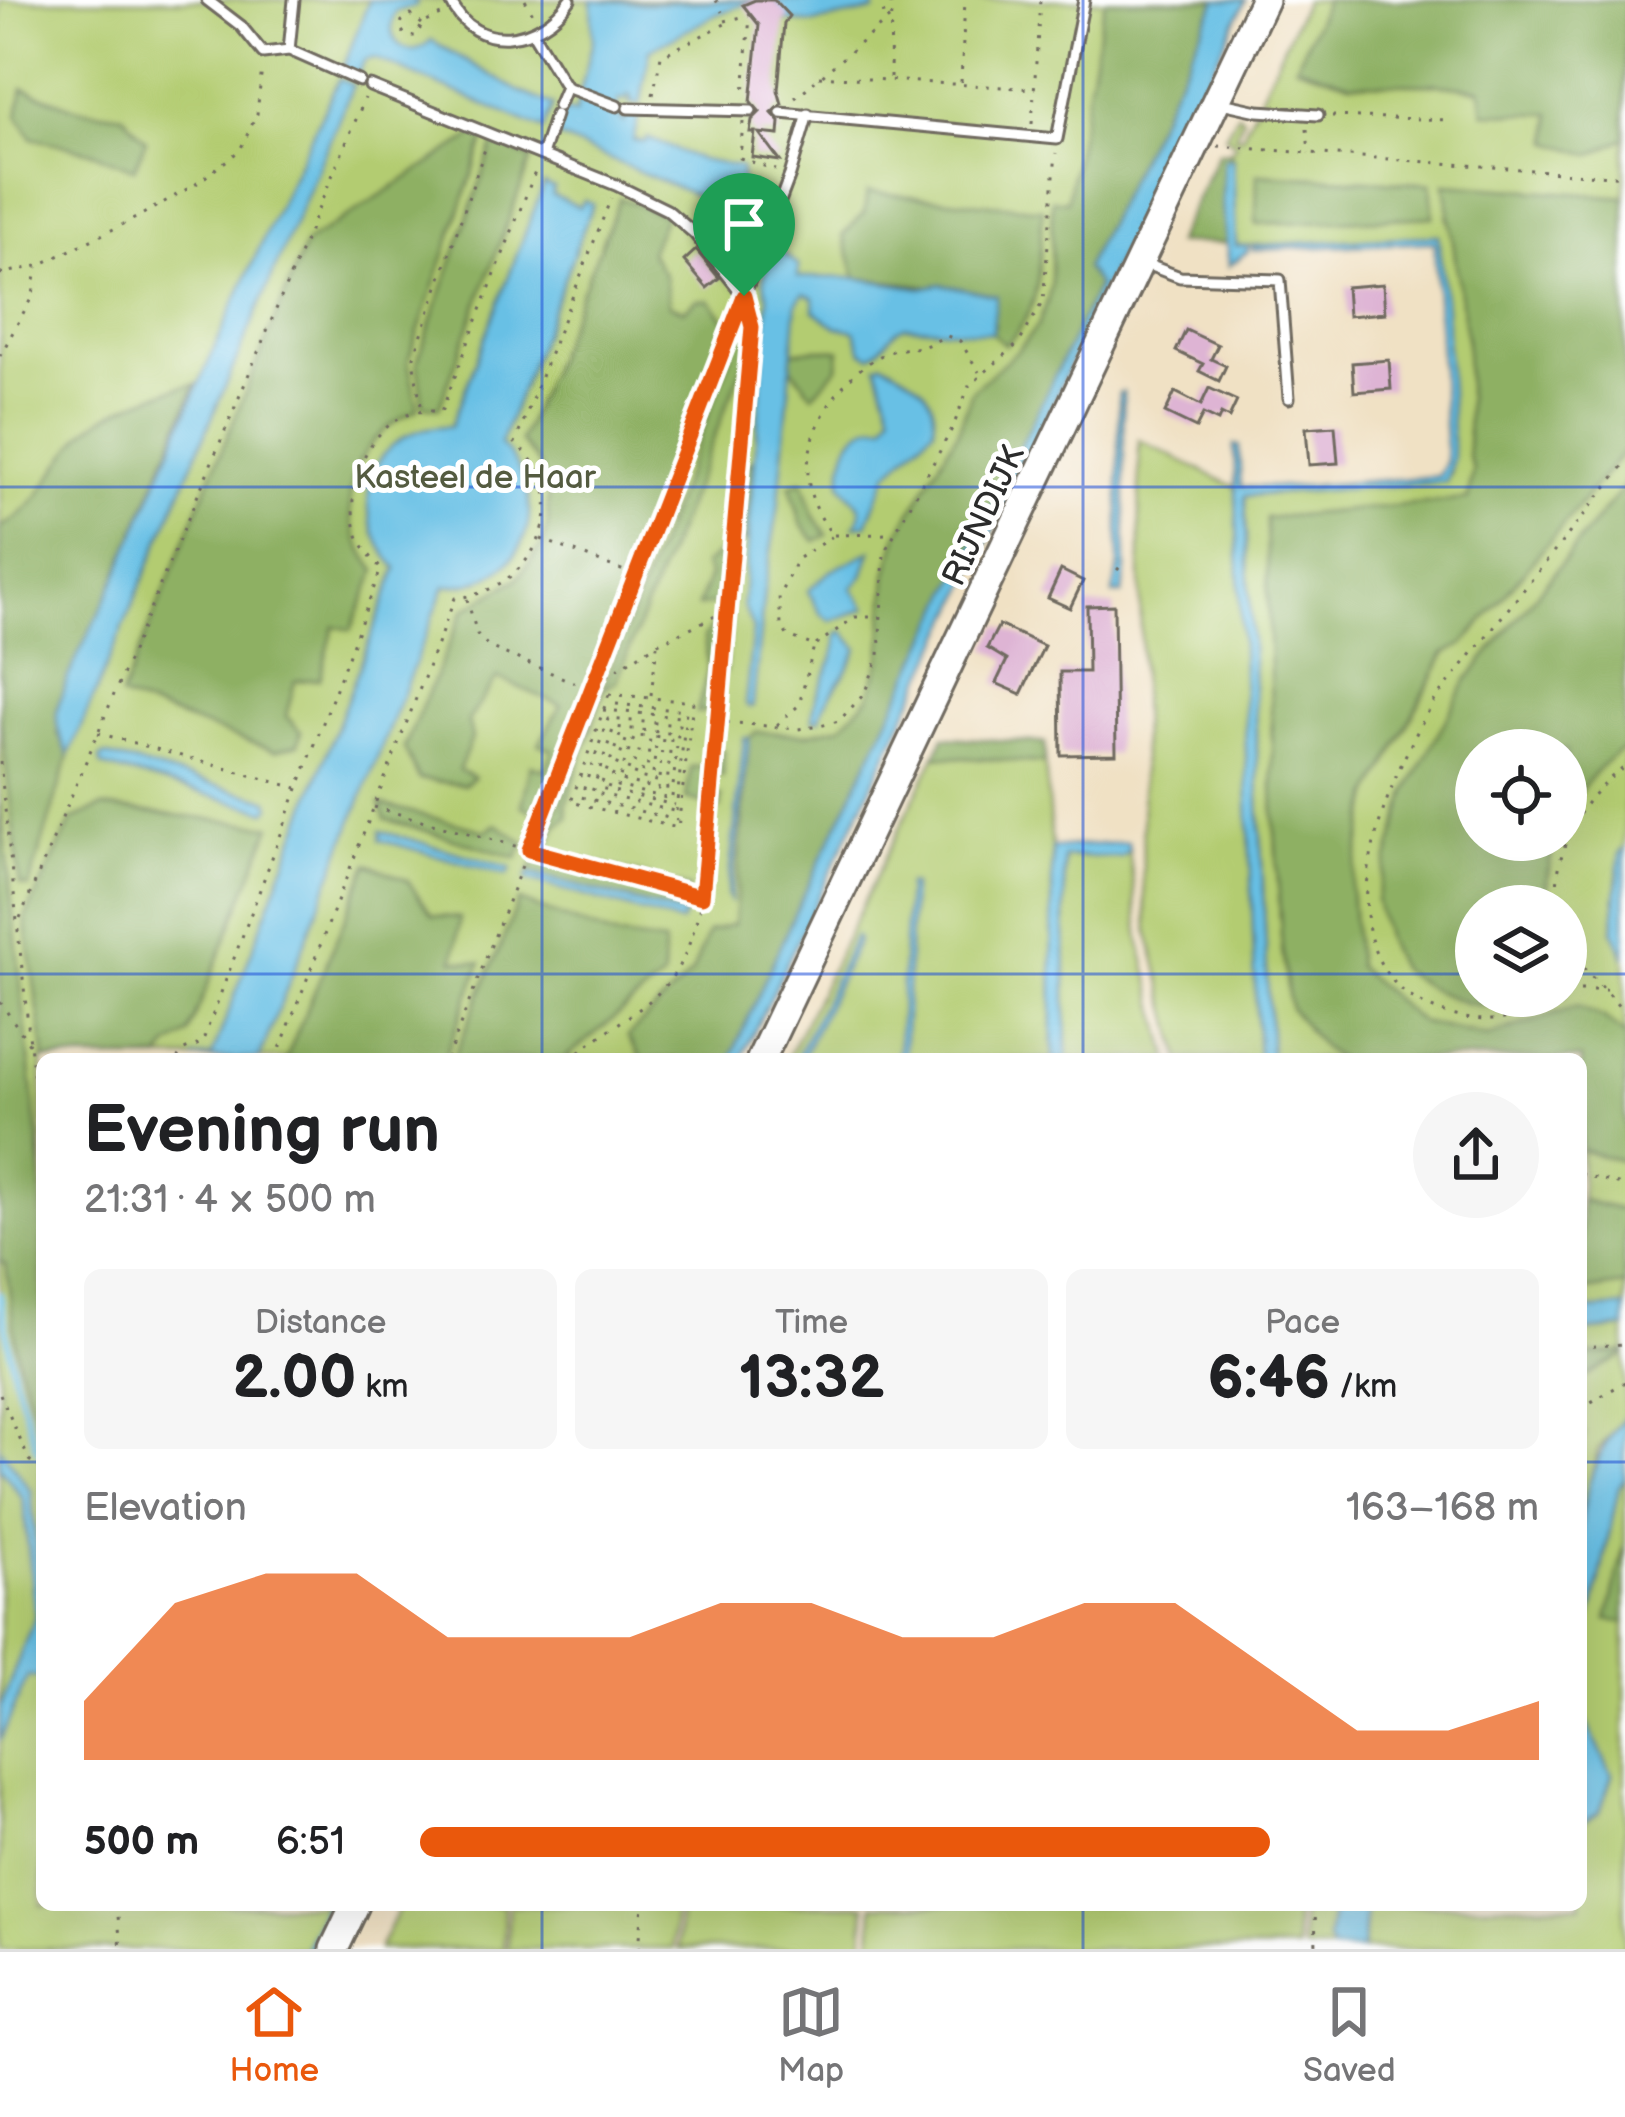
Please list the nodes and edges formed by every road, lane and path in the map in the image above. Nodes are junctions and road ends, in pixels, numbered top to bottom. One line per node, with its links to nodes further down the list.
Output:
1 (207, 0): 17 (lane)
2 (294, 0): 16 (lane)
3 (570, 0): 15 (lane)
4 (716, 0): 12 (path)
5 (881, 0): 13 (path)
6 (891, 0): 13 (path)
7 (965, 0): 21 (path)
8 (1040, 0): 23 (path)
9 (1084, 0): 33 (lane)
10 (1264, 0): 24 (street, RIJNDIJK)
11 (452, 5): 14 (path); 15 (lane)
12 (722, 12)
13 (887, 20): 18 (path); 19 (path)
14 (422, 24)
15 (533, 34): 22 (lane)
16 (289, 50): 17 (lane); 20 (lane)
17 (263, 53): 41 (path)
18 (819, 76): 19 (path); 27 (path)
19 (890, 80): 21 (path)
20 (364, 83): 31 (lane); 67 (path)
21 (961, 84): 23 (path)
22 (566, 87): 25 (lane); 36 (lane)
23 (1035, 89): 32 (path)
24 (1216, 101): 29 (lane); 40 (street, RIJNDIJK)
25 (645, 111): 26 (lane); 26 (path)
26 (747, 111): 37 (path)
27 (781, 113): 28 (lane)
28 (808, 114): 32 (lane); 37 (lane)
29 (1312, 115): 30 (path); 35 (path)
30 (1450, 120)
31 (490, 133): 36 (lane); 47 (path)
32 (1032, 136): 33 (lane)
33 (1058, 139): 45 (path)
34 (1216, 146): 35 (path)
35 (1309, 153): 38 (path)
36 (542, 154): 43 (lane); 47 (path)
37 (790, 175): 43 (lane)
38 (1625, 177)
39 (611, 198): 51 (path)
40 (1140, 262): 46 (lane); 100 (street, RIJNDIJK)
41 (38, 266): 42 (path); 44 (path)
42 (0, 274)
43 (744, 296): 54 (path); 56 (path)
44 (0, 356)
45 (980, 374): 49 (path); 50 (path)
46 (1289, 398)
47 (422, 409): 77 (path)
48 (1625, 464): 92 (path)
49 (893, 534): 50 (path); 57 (path)
50 (833, 536): 59 (path)
51 (539, 538): 54 (path); 55 (path)
52 (1117, 568): 53 (path)
53 (1124, 574)
54 (636, 575): 60 (path)
55 (466, 597): 61 (path); 80 (path)
56 (724, 612): 58 (path); 65 (path)
57 (880, 617): 59 (path); 66 (path)
58 (658, 643): 60 (path); 62 (path)
59 (814, 646): 66 (path)
60 (595, 683): 61 (path)
61 (592, 689): 83 (path)
62 (651, 698): 64 (path); 81 (path)
63 (616, 704): 81 (path)
64 (603, 710): 82 (path); 82 (path)
65 (714, 721): 66 (path); 85 (path)
66 (773, 728)
67 (96, 732): 77 (path); 86 (path)
68 (658, 732): 76 (path); 79 (path); 81 (path)
69 (620, 735): 78 (path)
70 (628, 735): 78 (path)
71 (642, 743): 76 (path)
72 (628, 753): 76 (path)
73 (0, 762): 86 (path)
74 (1625, 767): 84 (path)
75 (629, 768): 76 (path)
76 (659, 778)
77 (297, 788): 96 (path)
78 (608, 790): 81 (path)
79 (672, 796)
80 (374, 807): 83 (path); 97 (path)
81 (677, 810): 82 (path)
82 (679, 820)
83 (529, 850): 85 (path); 98 (path)
84 (1556, 885)
85 (702, 897): 99 (path)
86 (20, 918): 95 (path)
87 (1587, 970): 88 (path)
88 (1608, 990): 89 (path); 91 (path)
89 (1587, 991)
90 (0, 1002): 95 (path)
91 (1625, 1013)
92 (1455, 1016)
93 (1458, 1017): 94 (path)
94 (1520, 1017)
95 (32, 1048): 101 (path)
96 (182, 1053)
97 (278, 1053)
98 (450, 1053)
99 (579, 1053)
100 (764, 1053)
101 (36, 1091)
102 (1587, 1176): 103 (path)
103 (1625, 1186)
104 (1625, 1344): 105 (path)
105 (1587, 1347)
106 (1625, 1382): 108 (path)
107 (0, 1394): 109 (path)
108 (1587, 1404)
109 (36, 1465)
110 (118, 1911): 114 (path)
111 (352, 1911): 115 (street)
112 (642, 1911): 116 (path)
113 (1315, 1911): 117 (path)
114 (121, 1949)
115 (334, 1949)
116 (639, 1949)
117 (1316, 1949)

